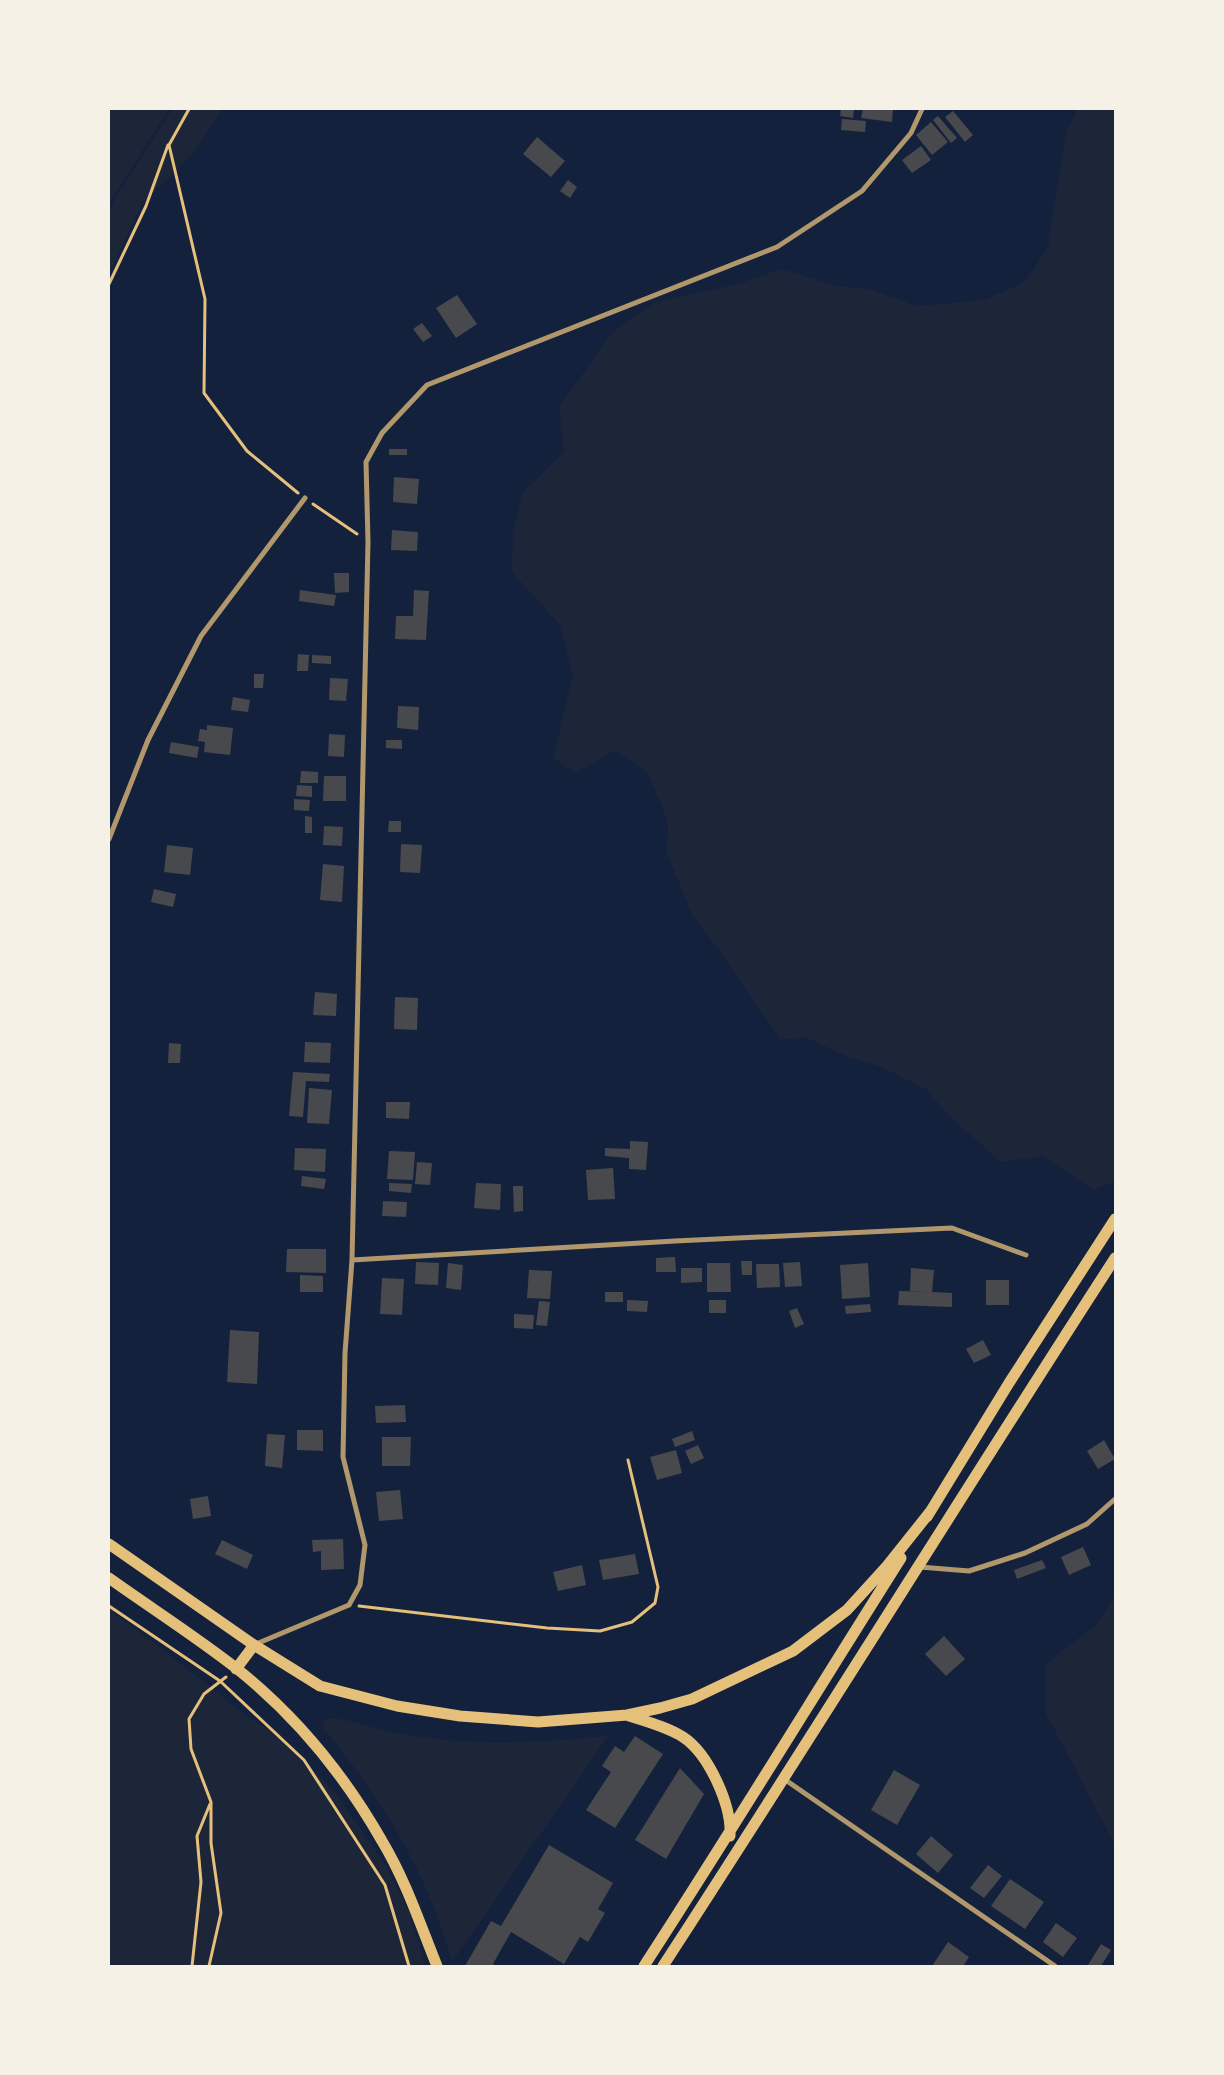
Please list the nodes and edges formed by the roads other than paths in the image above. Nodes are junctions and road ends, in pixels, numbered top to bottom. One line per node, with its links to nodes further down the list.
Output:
1 (922, 109): 7 (street)
2 (304, 498): 3 (street)
3 (109, 839)
4 (1115, 1219): 9 (main road)
5 (1026, 1256): 7 (street)
6 (1115, 1258): 11 (main road)
7 (352, 1260): 13 (street)
8 (1115, 1499): 11 (street)
9 (930, 1512): 15 (main road); 17 (main road)
10 (109, 1544): 13 (main road)
11 (920, 1567): 16 (main road)
12 (109, 1578): 14 (main road)
13 (254, 1645): 14 (main road); 15 (main road)
14 (236, 1669): 19 (main road)
15 (627, 1716): 17 (main road)
16 (784, 1779): 18 (main road); 24 (street)
17 (731, 1833): 18 (main road); 22 (main road)
18 (728, 1867): 23 (main road)
19 (426, 1939): 20 (main road); 21 (main road)
20 (430, 1966)
21 (437, 1966)
22 (644, 1966)
23 (663, 1966)
24 (1055, 1966)

